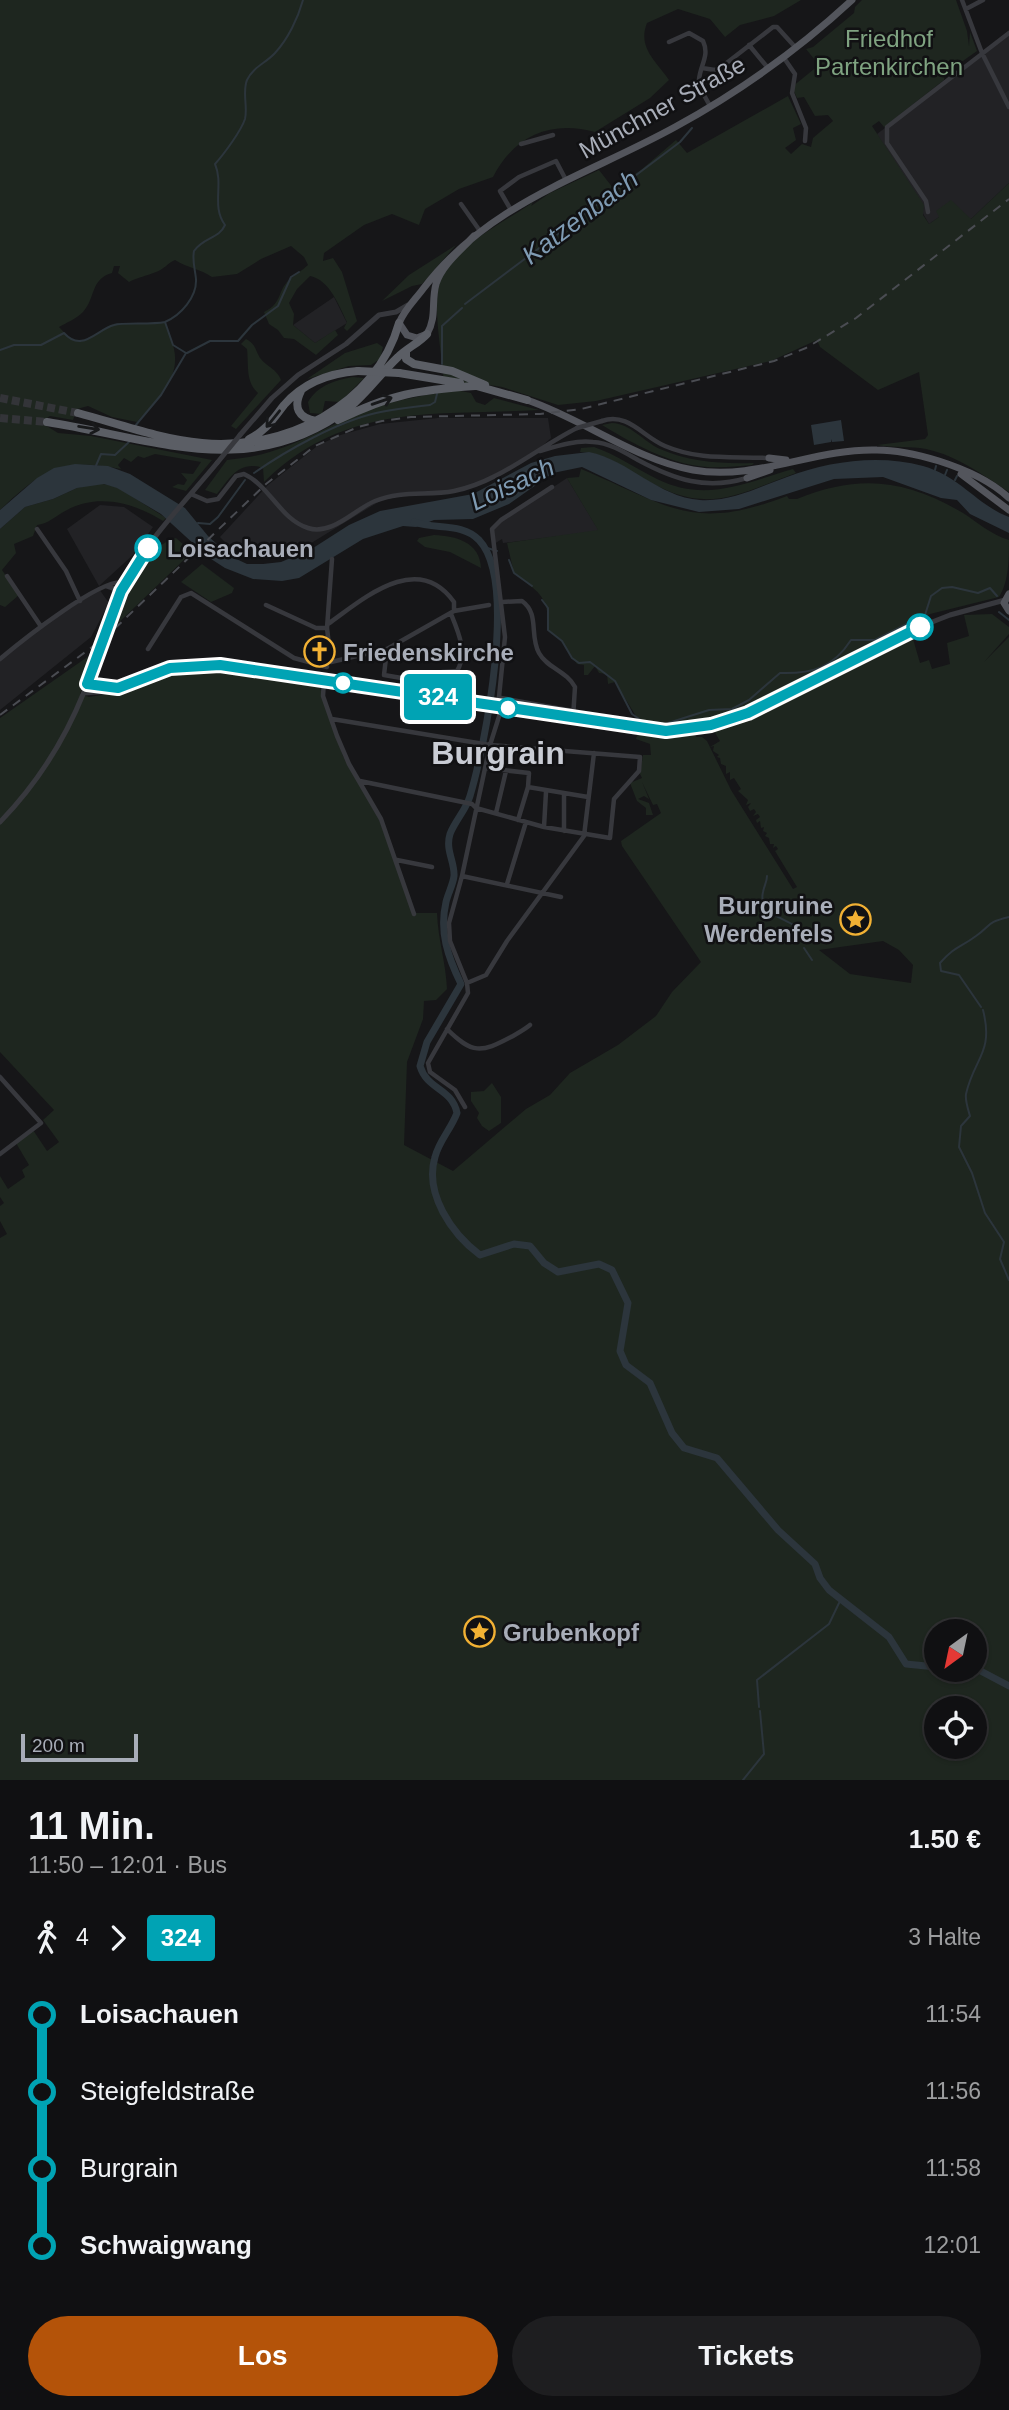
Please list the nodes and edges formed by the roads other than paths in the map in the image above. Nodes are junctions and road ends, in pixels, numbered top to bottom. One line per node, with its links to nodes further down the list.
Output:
1 (852, 0): 8 (main road, Münchner Straße)
2 (962, 0): 4 (street)
3 (983, 0): 4 (street)
4 (966, 9): 9 (street)
5 (1009, 33): 9 (street)
6 (669, 42): 11 (street)
7 (749, 45): 8 (street); 11 (street); 12 (street)
8 (796, 48): 10 (main road, Münchner Straße)
9 (982, 53): 14 (street); 21 (street)
10 (784, 58): 12 (main road, Münchner Straße); 16 (street)
11 (702, 68): 13 (street)
12 (768, 69): 13 (main road, Münchner Straße)
13 (711, 107): 18 (main road, Münchner Straße)
14 (1009, 107)
15 (553, 135): 17 (street)
16 (805, 141)
17 (521, 144)
18 (566, 180): 20 (main road, Münchner Straße); 20 (street)
19 (461, 204): 22 (street)
20 (511, 210): 22 (main road, Münchner Straße)
21 (928, 212)
22 (477, 233): 23 (main road, Münchner Straße)
23 (437, 275): 24 (main road); 27 (main road)
24 (416, 298): 25 (main road); 27 (main road)
25 (408, 305): 26 (street); 28 (main road)
26 (390, 313): 28 (street); 40 (street)
27 (434, 314): 29 (main road)
28 (399, 323): 29 (main road); 37 (highway)
29 (427, 334): 30 (highway)
30 (406, 351): 33 (highway); 37 (highway)
31 (475, 386): 32 (highway, bridge); 33 (highway); 37 (highway, one-way to 31)
32 (302, 390): 37 (highway); 40 (highway, one-way to 40)
33 (494, 390): 34 (highway)
34 (527, 400): 44 (main road)
35 (78, 413): 38 (highway)
36 (47, 422): 38 (highway, one-way to 38)
37 (317, 424): 39 (highway); 40 (highway)
38 (132, 432): 39 (highway)
39 (143, 435): 40 (highway)
40 (240, 439): 47 (street, bridge)
41 (536, 452): 42 (street, bridge); 45 (street); 47 (street)
42 (769, 458): 44 (main road)
43 (939, 461): 44 (main road); 48 (main road); 49 (main road)
44 (791, 462): 45 (main road)
45 (747, 478)
46 (552, 487): 58 (street)
47 (191, 494): 53 (street)
48 (1009, 498)
49 (1009, 510)
50 (37, 529): 57 (street)
51 (332, 559): 65 (street)
52 (7, 576): 64 (street)
53 (125, 583): 54 (street); 55 (street)
54 (106, 587): 55 (street); 57 (street)
55 (121, 591): 74 (street)
56 (1007, 597): 61 (street); 62 (main road)
57 (80, 601): 64 (street)
58 (502, 602): 77 (street); 79 (street)
59 (266, 605): 65 (street)
60 (489, 605): 63 (street)
61 (990, 606): 62 (street); 80 (street)
62 (1008, 610)
63 (452, 612): 65 (street); 67 (street); 71 (street)
64 (40, 625): 68 (street)
65 (327, 626): 69 (street)
66 (148, 649): 70 (street)
67 (387, 649): 69 (street); 73 (street)
68 (0, 659)
69 (331, 662): 70 (street)
70 (327, 667): 72 (street)
71 (443, 672)
72 (325, 680): 75 (street); 78 (street); 81 (street)
73 (413, 680)
74 (87, 684): 75 (street); 76 (street)
75 (118, 688): 76 (street)
76 (84, 693): 94 (street)
77 (500, 698): 78 (street); 79 (street)
78 (500, 707): 80 (street); 82 (street)
79 (573, 711): 80 (street)
80 (573, 718)
81 (332, 719): 82 (street); 86 (street)
82 (484, 744): 83 (street); 84 (street)
83 (594, 753): 90 (street); 98 (street)
84 (485, 768): 85 (street); 91 (street)
85 (506, 771): 87 (street); 92 (street)
86 (360, 781): 91 (street); 99 (street)
87 (528, 787): 88 (street); 93 (street)
88 (546, 792): 89 (street); 96 (street)
89 (564, 795): 90 (street); 97 (street)
90 (588, 797): 98 (street)
91 (474, 806): 92 (street); 101 (street)
92 (496, 813): 93 (street)
93 (518, 820): 95 (street)
94 (0, 822)
95 (526, 822): 96 (street); 102 (street)
96 (544, 827): 97 (street)
97 (564, 831): 98 (street)
98 (584, 836): 103 (street)
99 (396, 860): 100 (street); 105 (street)
100 (432, 867)
101 (462, 876): 102 (street); 106 (street)
102 (507, 884): 103 (street)
103 (542, 894): 104 (street); 106 (street)
104 (561, 897)
105 (414, 914)
106 (467, 983): 108 (street)
107 (530, 1025): 108 (street)
108 (447, 1029): 110 (street)
109 (0, 1077): 111 (street)
110 (465, 1107)
111 (0, 1154)

